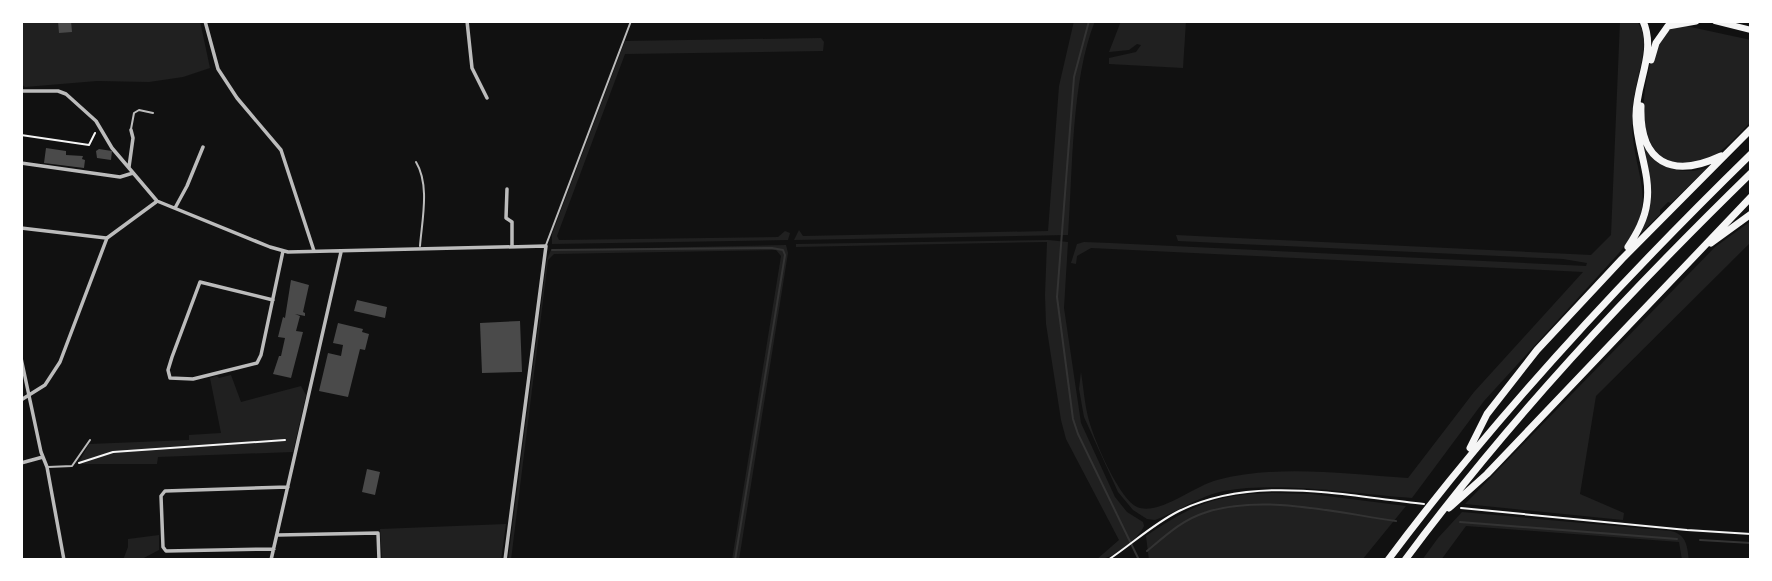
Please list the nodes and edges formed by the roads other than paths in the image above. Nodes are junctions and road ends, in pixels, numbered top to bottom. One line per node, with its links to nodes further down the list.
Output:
1 (205, 21): 32 (street)
2 (467, 21): 9 (street)
3 (631, 21): 29 (lane)
4 (1643, 21): 34 (highway)
5 (1696, 21): 15 (highway)
6 (1715, 21): 7 (highway)
7 (1751, 30)
8 (21, 91): 18 (street)
9 (487, 98)
10 (153, 113): 12 (lane)
11 (1751, 129): 15 (highway)
12 (131, 130): 18 (street)
13 (203, 147): 24 (street)
14 (1751, 154): 42 (highway)
15 (1725, 155): 34 (highway)
16 (416, 162): 30 (lane)
17 (21, 163): 19 (street)
18 (129, 167): 19 (street)
19 (134, 173): 23 (street)
20 (1751, 173): 46 (highway)
21 (508, 189): 28 (street)
22 (1751, 197): 35 (highway)
23 (157, 201): 24 (street); 27 (street)
24 (174, 208): 31 (street)
25 (1751, 215): 35 (highway)
26 (21, 228): 27 (street)
27 (107, 238): 38 (street)
28 (512, 246): 29 (street); 30 (street)
29 (546, 246): 52 (street)
30 (420, 248): 33 (street)
31 (283, 251): 32 (street); 36 (street)
32 (314, 251): 33 (street)
33 (341, 251): 45 (street)
34 (1622, 259): 42 (highway)
35 (1691, 259): 46 (highway)
36 (272, 300): 36 (street)
37 (21, 358): 38 (street)
38 (29, 397): 39 (street); 41 (street)
39 (21, 400)
40 (90, 440): 44 (lane)
41 (43, 457): 43 (street); 44 (street)
42 (1464, 461): 53 (highway)
43 (21, 463)
44 (47, 467): 49 (street)
45 (288, 487): 47 (street); 48 (street)
46 (1430, 526): 54 (highway)
47 (277, 535): 48 (street); 51 (street)
48 (274, 549): 50 (street)
49 (64, 560)
50 (271, 560)
51 (379, 560)
52 (506, 560)
53 (1388, 560)
54 (1405, 560)

